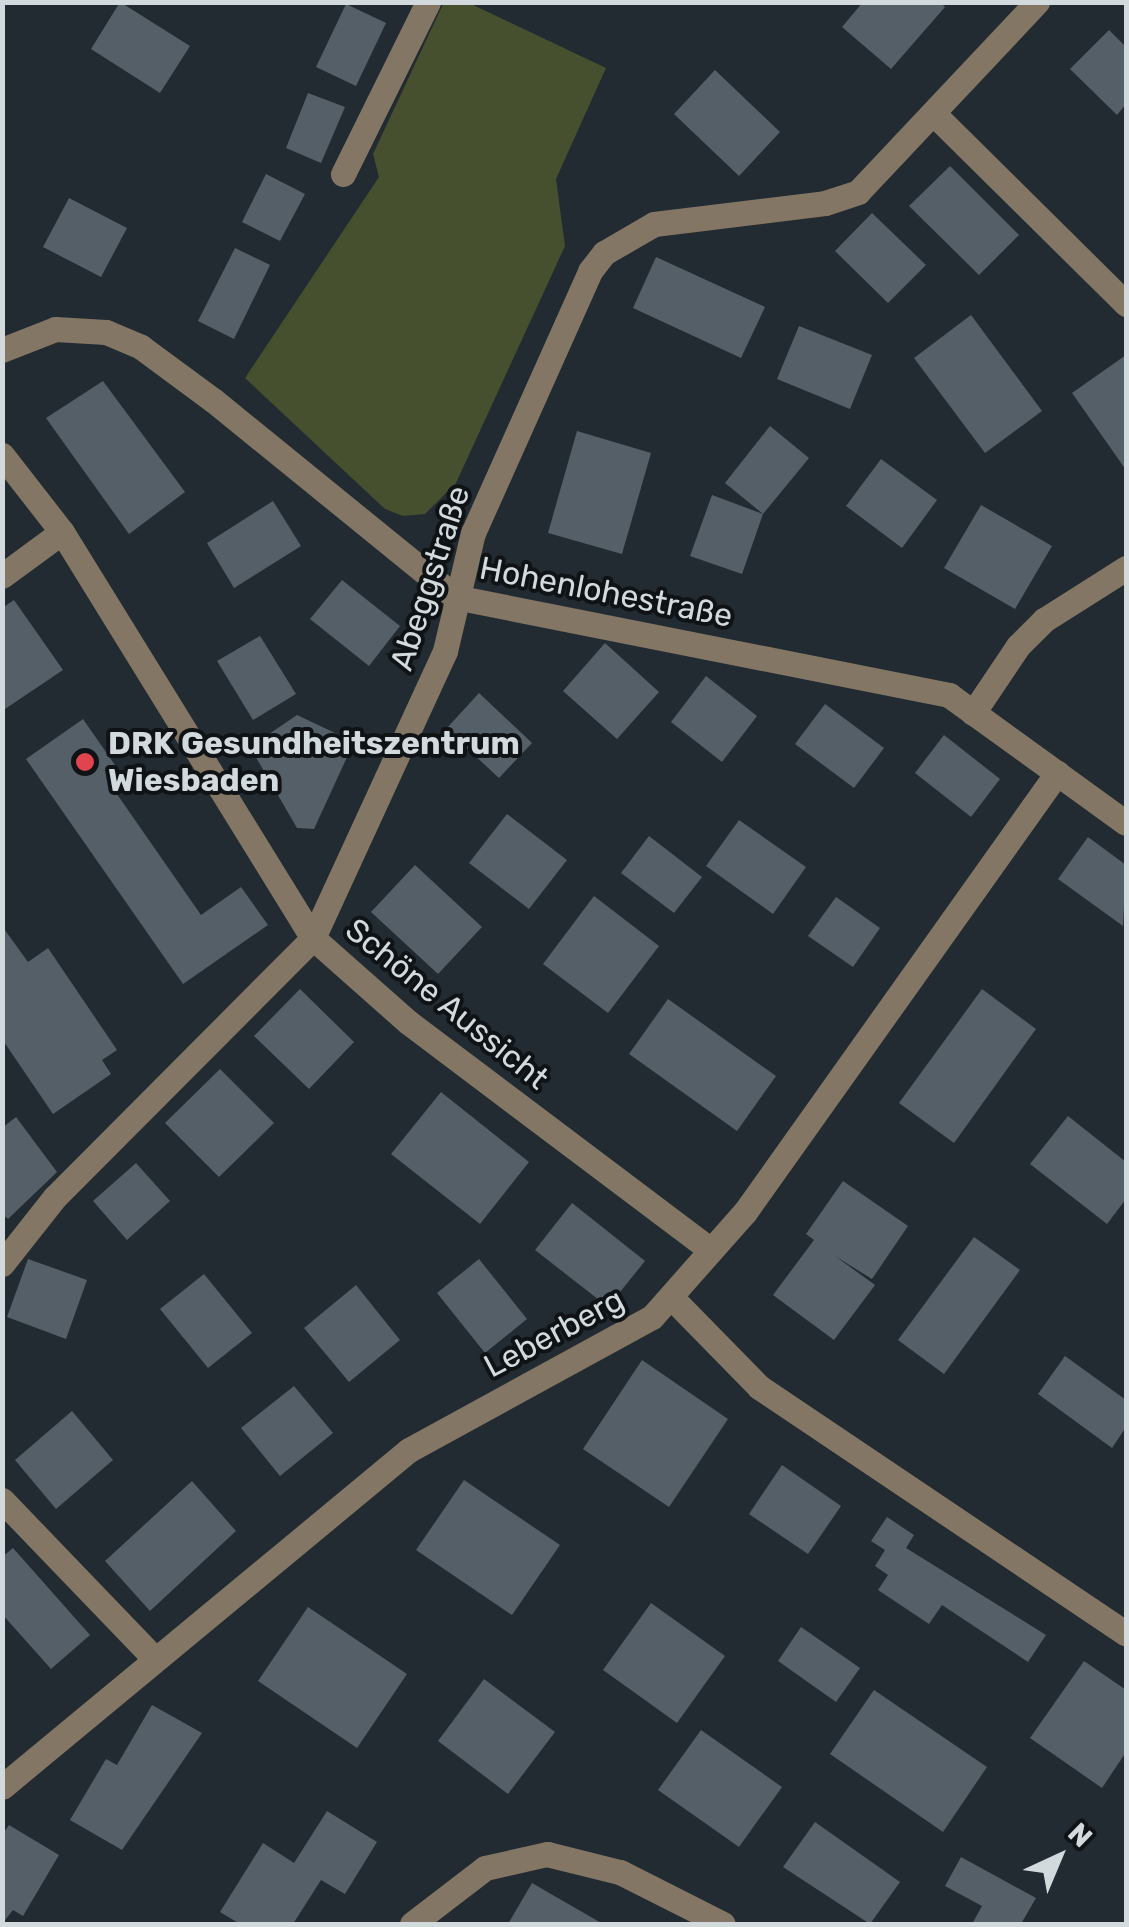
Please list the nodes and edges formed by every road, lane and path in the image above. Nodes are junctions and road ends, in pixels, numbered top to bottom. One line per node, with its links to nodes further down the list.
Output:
1 (428, 2): 4 (street)
2 (1037, 2): 3 (street, Abeggstraße)
3 (935, 115): 5 (street); 11 (street, Abeggstraße)
4 (343, 174)
5 (1126, 304)
6 (2, 350): 11 (street, Hohenlohestraße)
7 (2, 455): 8 (street, Schöne Aussicht)
8 (62, 532): 10 (street); 15 (street, Schöne Aussicht)
9 (1126, 568): 12 (street)
10 (2, 576)
11 (455, 597): 12 (street, Hohenlohestraße); 15 (street, Abeggstraße)
12 (973, 713): 13 (street, Hohenlohestraße)
13 (1057, 774): 14 (street, Hohenlohestraße); 16 (street, Leberberg)
14 (1126, 823)
15 (313, 938): 16 (street, Schöne Aussicht); 17 (street, Abeggstraße)
16 (712, 1250): 18 (street, Leberberg)
17 (2, 1264)
18 (672, 1298): 20 (street); 21 (street, Leberberg)
19 (2, 1500): 21 (street)
20 (1126, 1634)
21 (154, 1658): 22 (street, Leberberg)
22 (2, 1787)
23 (412, 1924): 24 (street)
24 (722, 1924)

